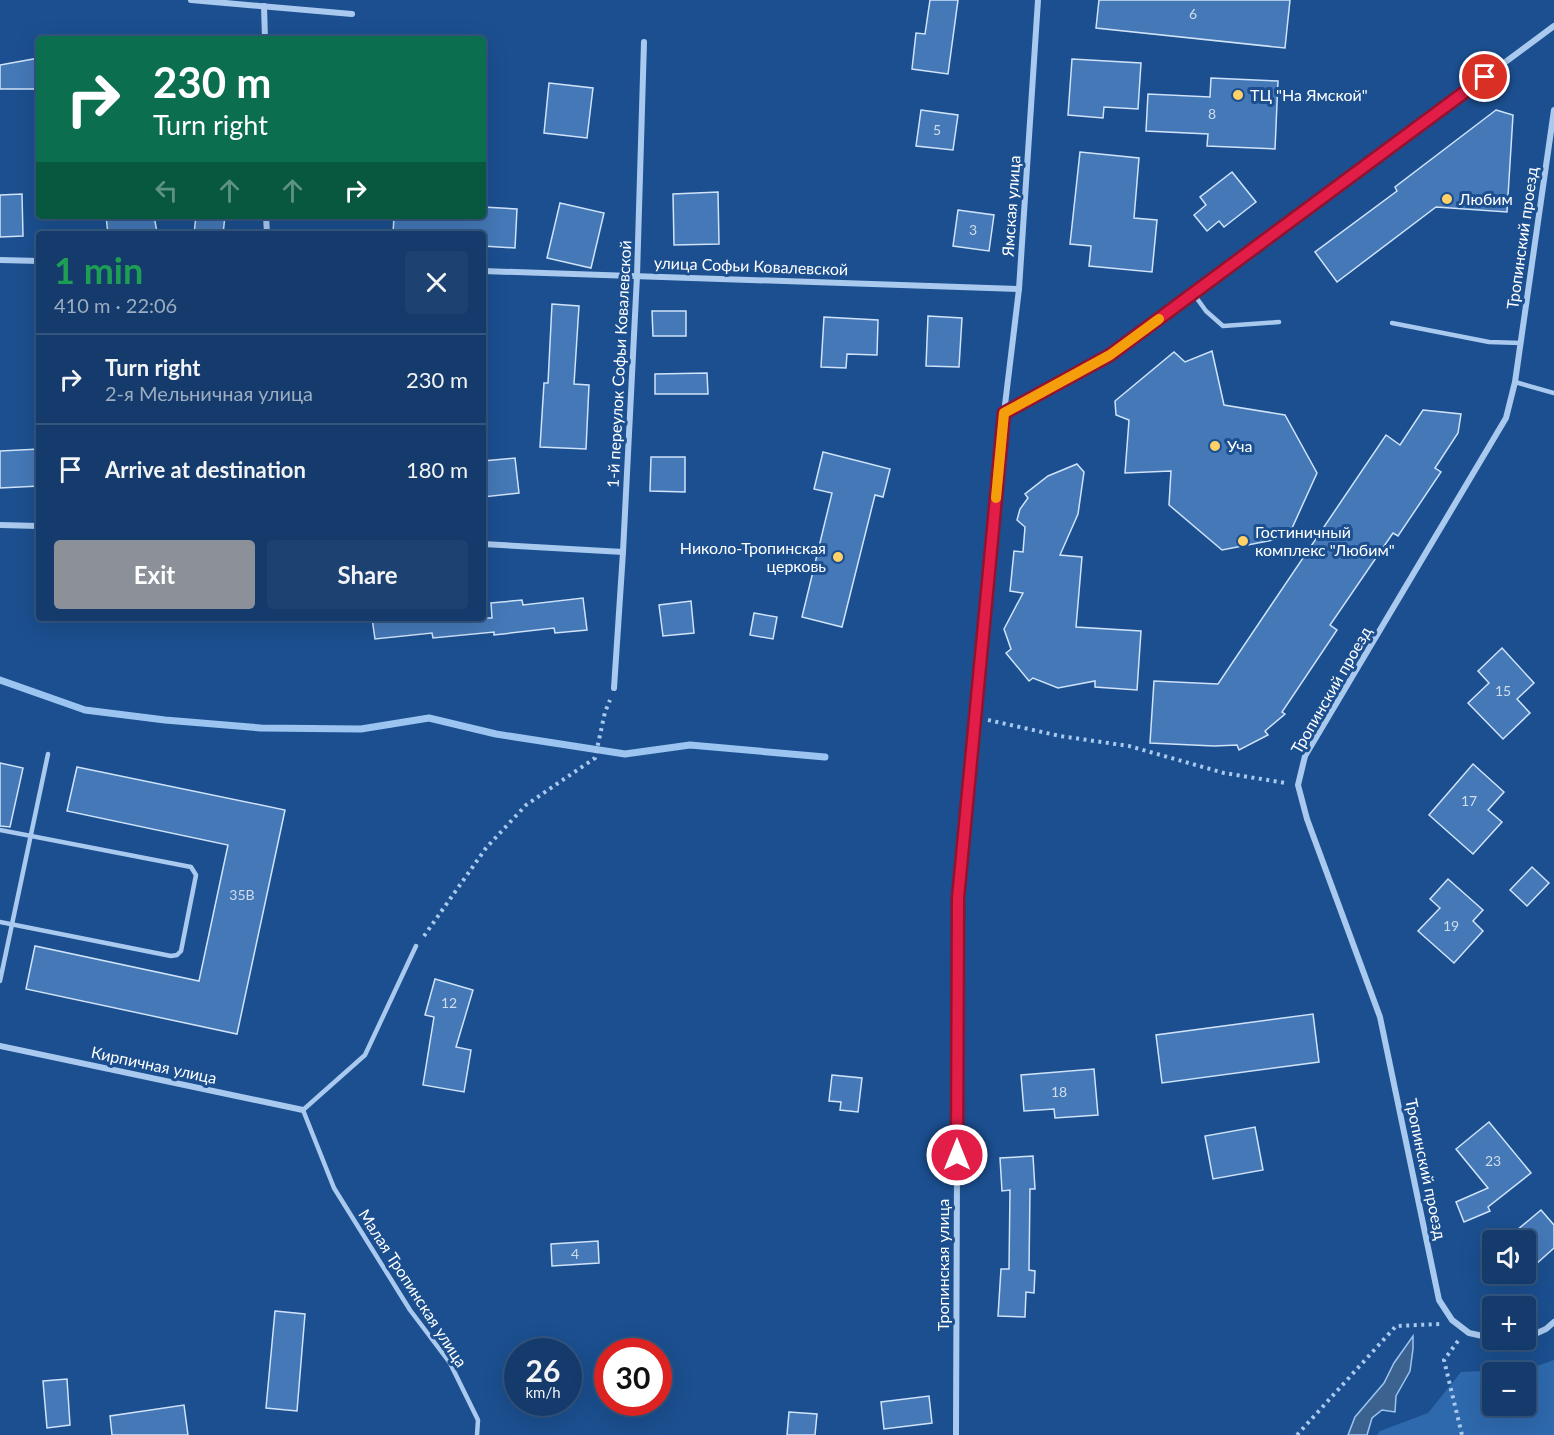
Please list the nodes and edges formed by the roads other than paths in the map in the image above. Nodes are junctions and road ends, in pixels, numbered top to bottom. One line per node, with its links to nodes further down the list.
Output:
1 (191, 0): 3 (street)
2 (1038, 0): 13 (street, Ямская улица)
3 (264, 6): 4 (street); 6 (street)
4 (352, 14)
5 (1554, 26): 14 (street)
6 (265, 36)
7 (644, 42): 12 (street, 1-й переулок Софьи Ковалевской)
8 (1554, 110): 17 (street, Тропинский проезд)
9 (0, 260): 10 (street)
10 (36, 261)
11 (486, 271): 12 (street, улица Софьи Ковалевской)
12 (637, 276): 13 (street, улица Софьи Ковалевской); 24 (street, 1-й переулок Софьи Ковалевской)
13 (1018, 289): 20 (street, Ямская улица)
14 (1193, 293): 15 (lane); 20 (street)
15 (1279, 322)
16 (1392, 324): 17 (lane)
17 (1521, 344): 18 (street, Тропинский проезд)
18 (1515, 382): 19 (lane); 37 (street, Тропинский проезд)
19 (1554, 393)
20 (1004, 413): 39 (street, Тропинская улица)
21 (0, 525): 22 (street)
22 (36, 526)
23 (486, 544): 24 (street)
24 (623, 552): 25 (street, 1-й переулок Софьи Ковалевской)
25 (614, 688)
26 (48, 754): 28 (lane)
27 (0, 830): 28 (lane)
28 (31, 836): 30 (lane); 30 (lane)
29 (0, 922): 30 (lane)
30 (12, 924): 32 (lane)
31 (416, 946): 34 (lane)
32 (0, 981)
33 (0, 1046): 34 (street, Кирпичная улица)
34 (303, 1110): 38 (lane, Малая Тропинская улица)
35 (1554, 1322): 36 (street)
36 (1536, 1334)
37 (1482, 1336)
38 (477, 1435)
39 (956, 1435)

